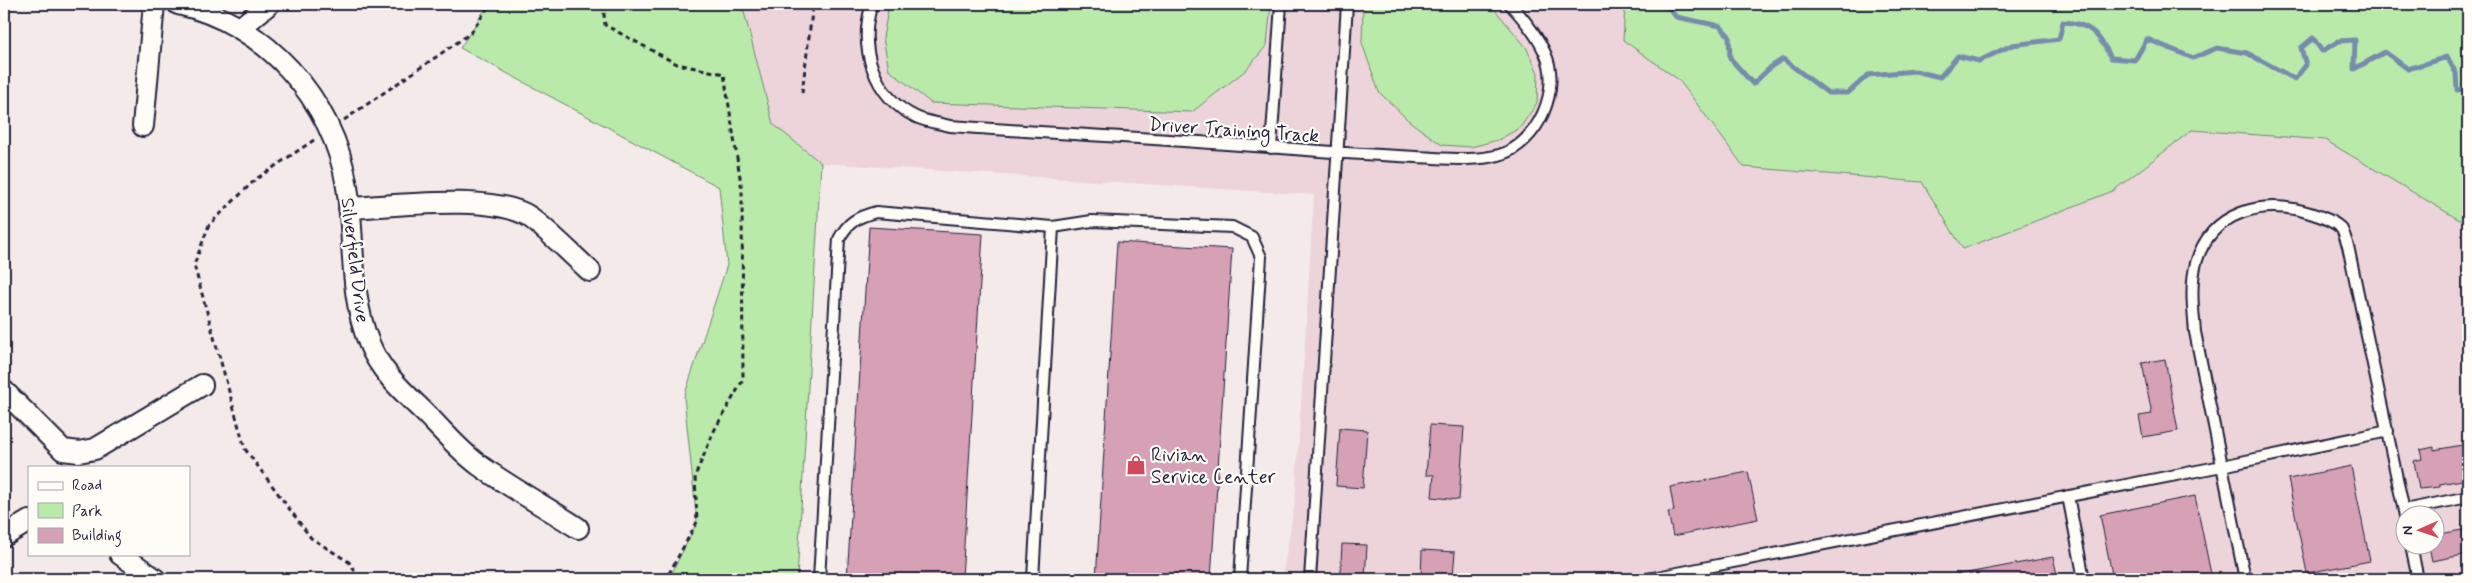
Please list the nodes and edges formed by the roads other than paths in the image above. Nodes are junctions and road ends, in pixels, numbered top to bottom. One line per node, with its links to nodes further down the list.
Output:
1 (154, 4): 9 (street)
2 (178, 4): 8 (street, Silverfield Drive)
3 (269, 4): 8 (street)
4 (872, 4): 10 (lane, Driver Training Track)
5 (1281, 4): 10 (lane)
6 (1347, 4): 11 (lane)
7 (1510, 4): 11 (lane, Driver Training Track)
8 (240, 28): 12 (street, Silverfield Drive)
9 (142, 126)
10 (1271, 148): 11 (lane, Driver Training Track)
11 (1338, 153): 33 (lane)
12 (349, 208): 14 (street); 25 (street, Silverfield Drive)
13 (1053, 227): 30 (lane); 31 (lane); 32 (lane)
14 (590, 271)
15 (202, 384): 18 (street)
16 (4, 391): 18 (street)
17 (2388, 431): 19 (lane); 19 (lane); 22 (lane)
18 (73, 459)
19 (2222, 466): 20 (lane); 36 (lane)
20 (2068, 496): 34 (lane); 35 (lane)
21 (2468, 497): 23 (lane)
22 (2403, 506)
23 (2432, 506)
24 (28, 522): 26 (street)
25 (578, 528)
26 (4, 536)
27 (123, 556): 29 (street)
28 (2413, 556): 37 (lane)
29 (155, 579)
30 (819, 579)
31 (1033, 579)
32 (1240, 579)
33 (1310, 579)
34 (1647, 579)
35 (2084, 579)
36 (2245, 579)
37 (2418, 579)

